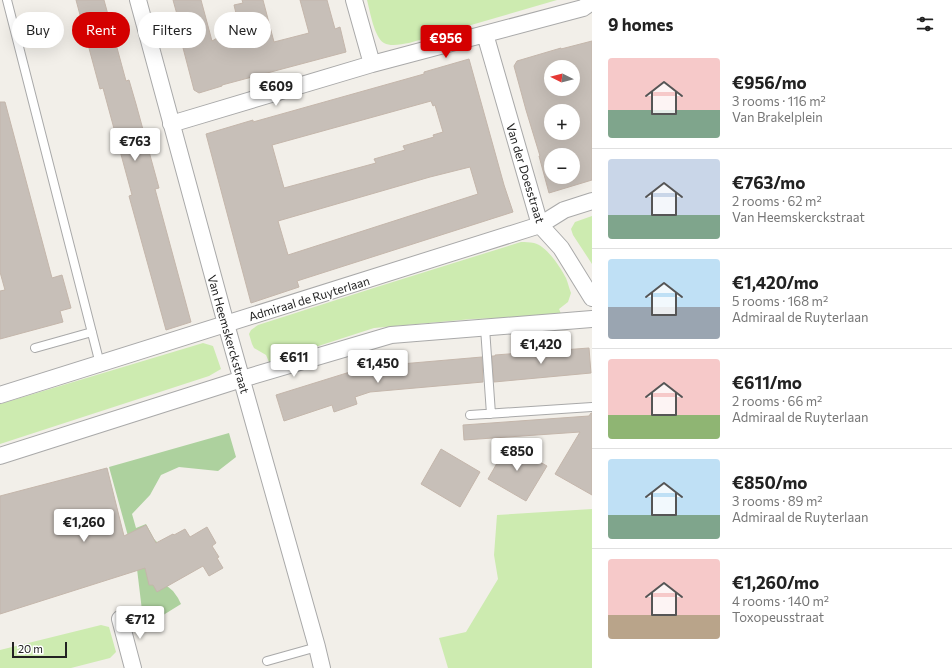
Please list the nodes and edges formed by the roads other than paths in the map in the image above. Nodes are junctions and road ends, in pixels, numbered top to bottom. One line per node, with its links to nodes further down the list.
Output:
1 (6, 0): 14 (lane)
2 (138, 0): 7 (street, Van Heemskerckstraat)
3 (354, 0): 6 (street)
4 (592, 2): 5 (street)
5 (485, 34): 6 (street); 9 (street, Van der Doesstraat)
6 (372, 64): 7 (street)
7 (171, 124): 12 (street, Van Heemskerckstraat)
8 (592, 201): 9 (street, Admiraal de Ruyterlaan)
9 (540, 225): 10 (street, Van der Doesstraat); 12 (street, Admiraal de Ruyterlaan)
10 (592, 298)
11 (592, 319): 13 (street)
12 (226, 324): 16 (street, Admiraal de Ruyterlaan); 17 (street, Van Heemskerckstraat)
13 (485, 328): 17 (street); 20 (lane)
14 (92, 332): 15 (lane); 16 (lane)
15 (35, 348)
16 (100, 364): 18 (street, Admiraal de Ruyterlaan)
17 (242, 379): 22 (street); 24 (street, Van Heemskerckstraat)
18 (0, 395)
19 (592, 407): 20 (lane)
20 (491, 414): 21 (lane)
21 (470, 415)
22 (0, 456)
23 (120, 619): 26 (street)
24 (317, 648): 25 (lane); 27 (street, Van Heemskerckstraat)
25 (267, 661)
26 (133, 668)
27 (322, 668)

